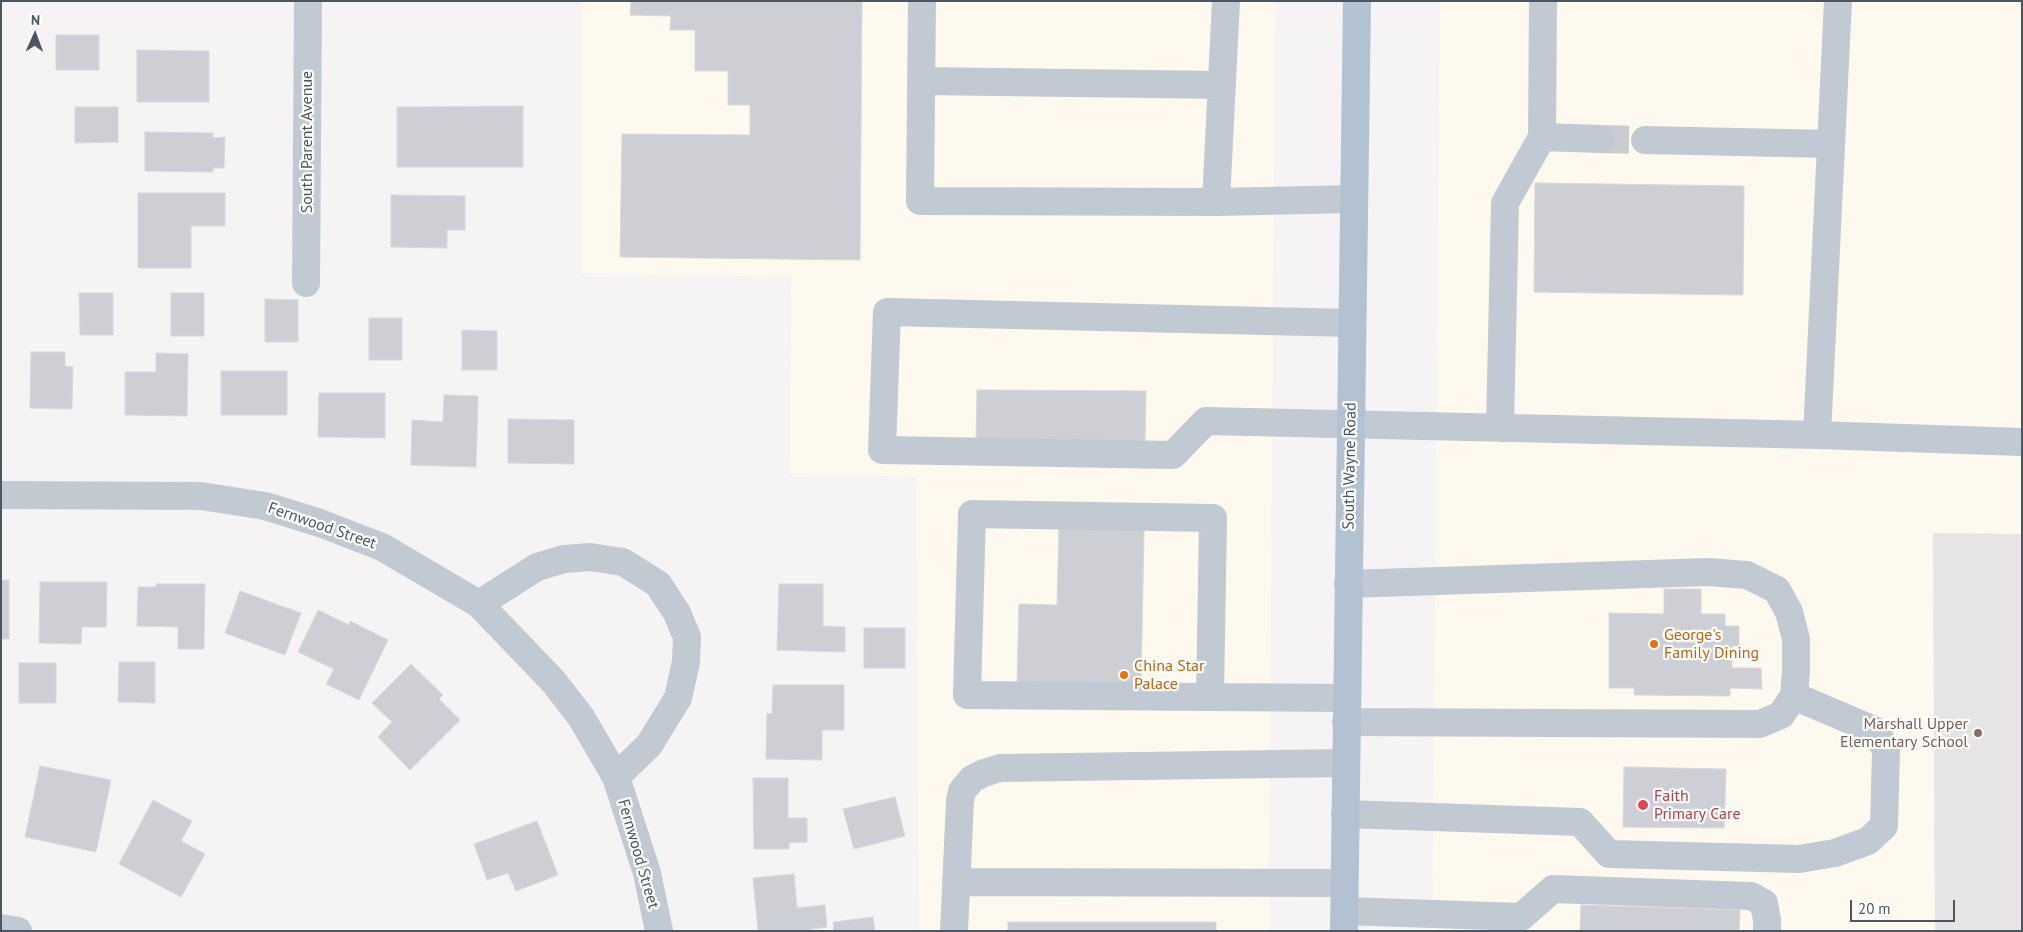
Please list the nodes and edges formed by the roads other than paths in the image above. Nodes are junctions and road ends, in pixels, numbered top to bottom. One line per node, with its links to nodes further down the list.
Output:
1 (308, 1): 15 (street, South Parent Avenue)
2 (922, 1): 7 (street)
3 (1226, 1): 8 (street)
4 (1357, 1): 13 (main road, South Wayne Road)
5 (1543, 1): 9 (street)
6 (1838, 1): 12 (street)
7 (921, 81): 8 (street); 14 (street)
8 (1222, 85): 14 (street)
9 (1542, 137): 10 (street); 18 (street)
10 (1601, 139)
11 (1646, 140): 12 (street)
12 (1831, 144): 19 (street)
13 (1354, 199): 14 (street); 16 (main road, South Wayne Road)
14 (1216, 202)
15 (306, 283)
16 (1351, 323): 17 (main road, South Wayne Road); 17 (street)
17 (1351, 425): 18 (street); 22 (main road, South Wayne Road)
18 (1500, 428): 19 (street)
19 (1817, 435): 20 (street)
20 (2022, 442)
21 (1, 495): 23 (street, Fernwood Street)
22 (1348, 584): 24 (street); 26 (main road, South Wayne Road)
23 (478, 604): 28 (street, Fernwood Street); 28 (street, Fernwood Street)
24 (1794, 696): 26 (street); 29 (street)
25 (1210, 697): 25 (street); 26 (street)
26 (1347, 710): 27 (main road, South Wayne Road)
27 (1346, 763): 29 (main road, South Wayne Road); 30 (street)
28 (616, 778): 36 (street, Fernwood Street)
29 (1345, 814): 31 (main road, South Wayne Road)
30 (956, 882): 31 (street); 37 (street)
31 (1344, 883): 32 (main road, South Wayne Road)
32 (1344, 921): 33 (street)
33 (1521, 924): 38 (street)
34 (1, 928): 35 (street)
35 (18, 931)
36 (659, 931)
37 (954, 931)
38 (1767, 931)

